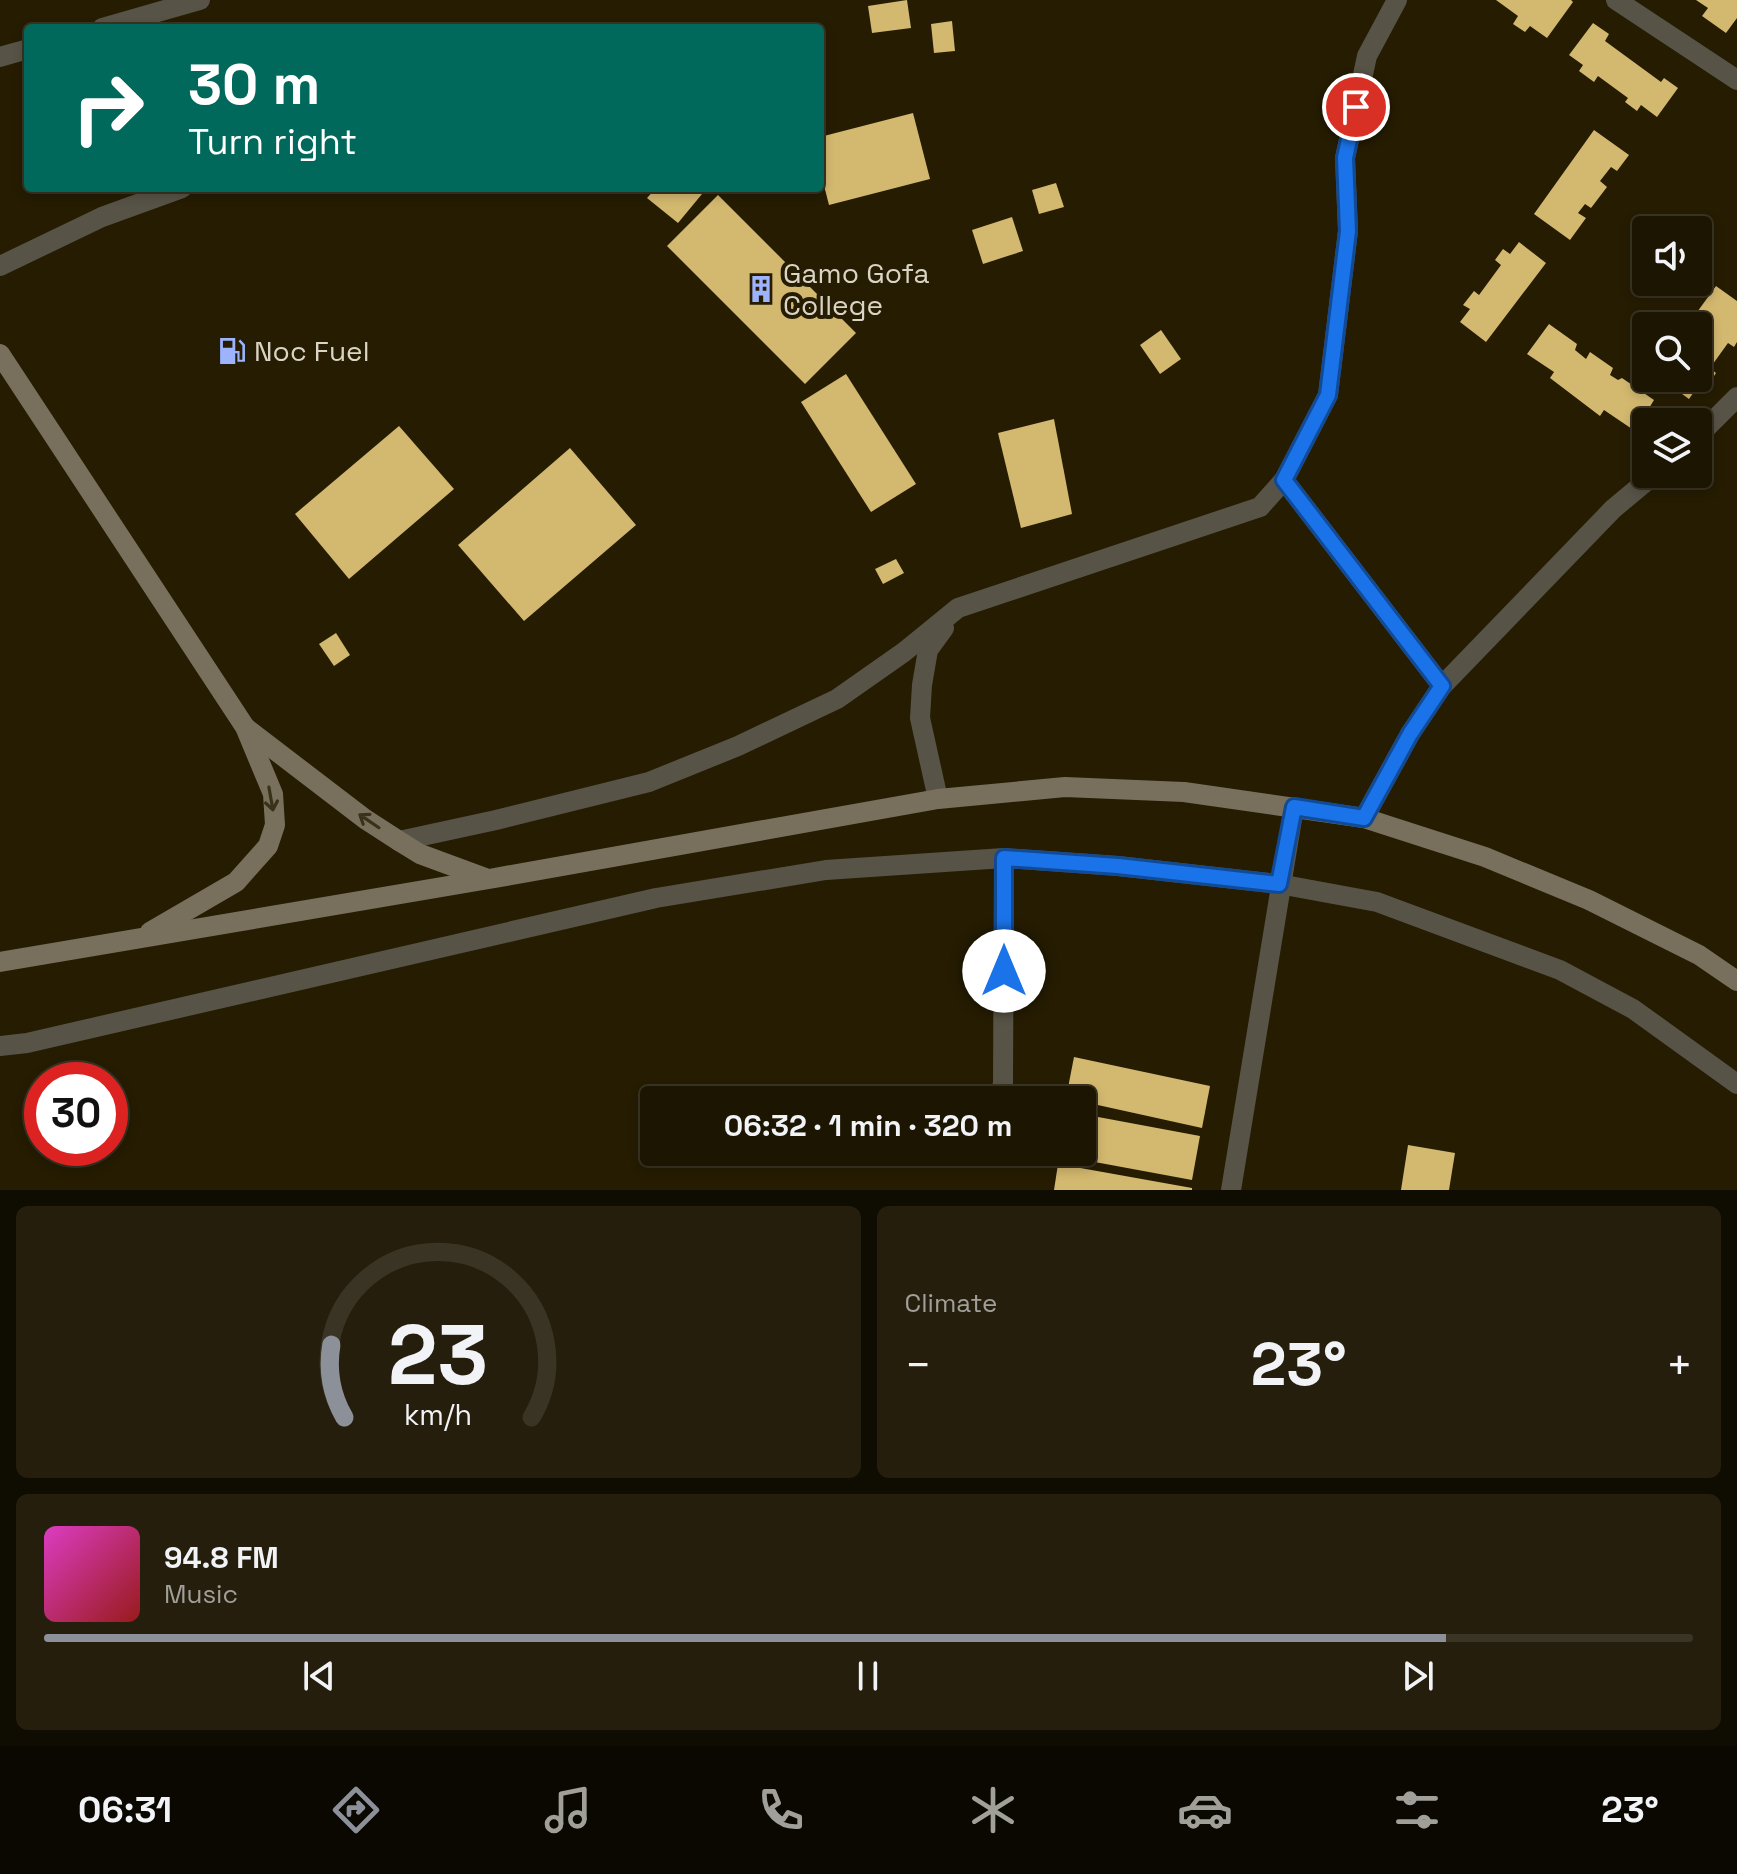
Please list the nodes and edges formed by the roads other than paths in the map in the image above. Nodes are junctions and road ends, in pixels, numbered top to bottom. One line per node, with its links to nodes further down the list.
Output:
1 (200, 0): 4 (street)
2 (1397, 0): 13 (street)
3 (1616, 0): 7 (street)
4 (116, 24)
5 (24, 50): 6 (street)
6 (0, 57)
7 (1737, 80)
8 (171, 192): 9 (street)
9 (0, 266)
10 (0, 354): 17 (main road)
11 (1737, 397): 12 (street)
12 (1712, 422)
13 (1284, 480): 15 (street); 16 (street)
14 (1638, 488): 16 (street)
15 (958, 608): 18 (street); 21 (street)
16 (1442, 686): 20 (street)
17 (245, 727): 21 (main road, one-way to 17); 25 (main road, one-way to 25)
18 (938, 799): 19 (main road); 23 (main road)
19 (1294, 807): 20 (main road); 24 (street)
20 (1364, 818): 27 (main road)
21 (399, 841): 23 (main road)
22 (1004, 858): 24 (street); 28 (street); 30 (street)
23 (489, 879): 25 (main road)
24 (1279, 884): 29 (street); 31 (street)
25 (139, 938): 26 (main road)
26 (0, 962)
27 (1737, 981)
28 (0, 1046)
29 (1737, 1084)
30 (1002, 1086)
31 (1231, 1190)

